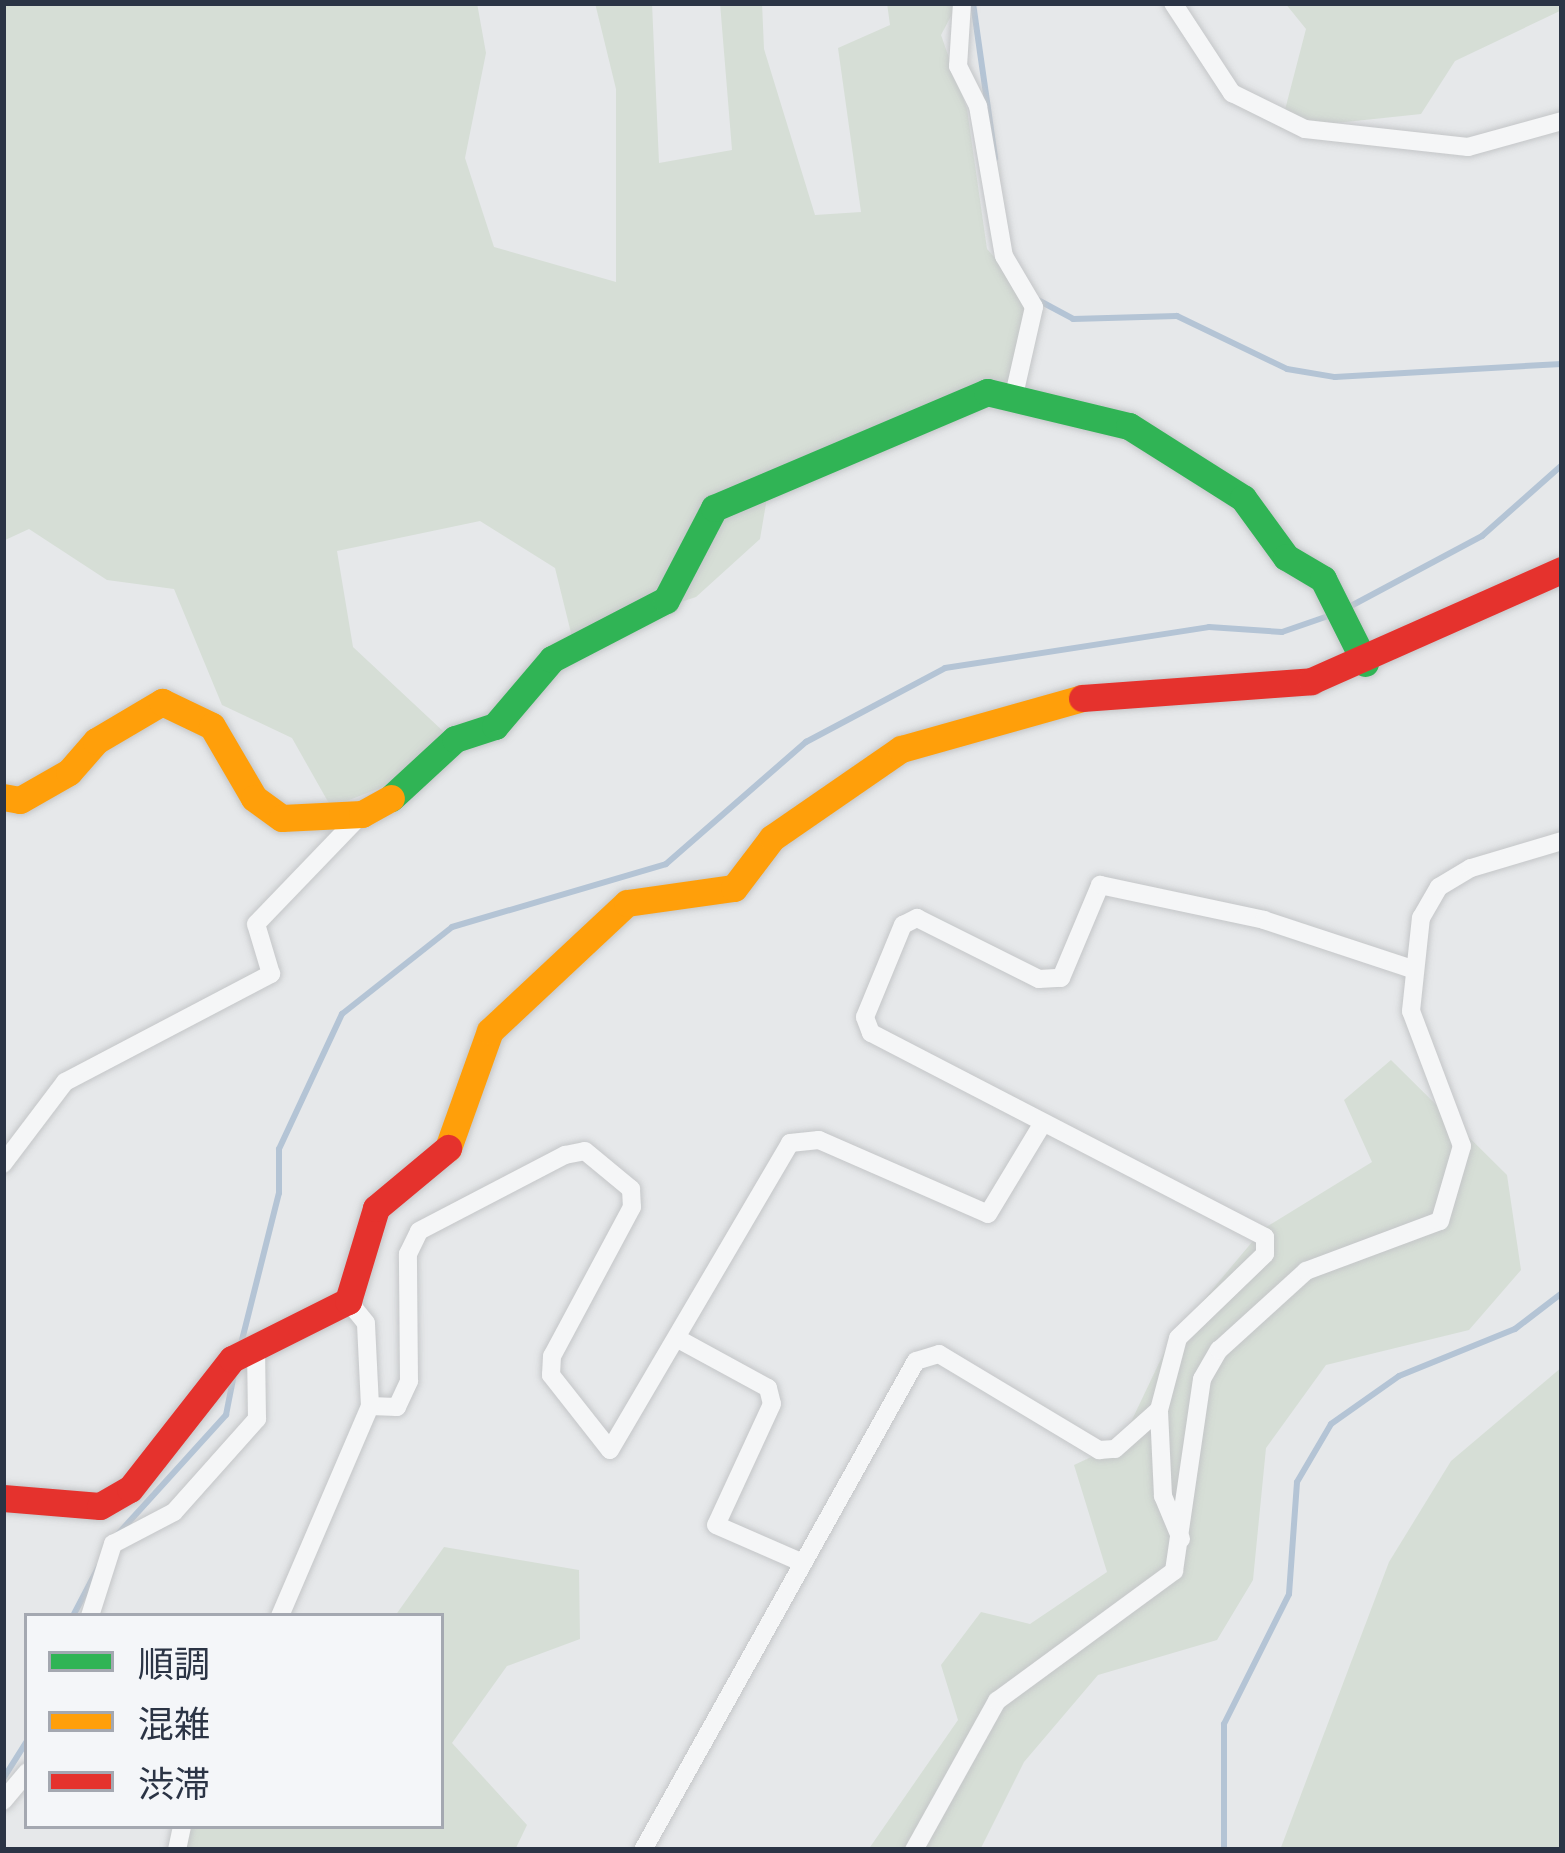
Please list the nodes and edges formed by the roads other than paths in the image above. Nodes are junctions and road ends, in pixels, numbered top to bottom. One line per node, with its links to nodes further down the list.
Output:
1 (962, 3): 4 (street)
2 (1173, 3): 3 (street)
3 (1562, 121)
4 (1014, 395): 6 (street); 8 (street)
5 (1561, 573): 6 (street)
6 (1354, 647): 13 (street)
7 (3, 796): 8 (street)
8 (362, 814): 12 (street)
9 (1562, 841): 10 (street)
10 (1409, 968): 11 (street); 19 (street)
11 (1043, 1123): 14 (street); 17 (street)
12 (3, 1164)
13 (348, 1300): 15 (street); 16 (street)
14 (680, 1340): 16 (street); 20 (street)
15 (256, 1348): 18 (street); 21 (street)
16 (370, 1406): 22 (street)
17 (1159, 1410): 19 (street); 20 (street)
18 (3, 1498)
19 (1181, 1538): 26 (street)
20 (803, 1563): 25 (street)
21 (91, 1613)
22 (281, 1613)
23 (24, 1776): 24 (street)
24 (3, 1801)
25 (643, 1850)
26 (914, 1850)

